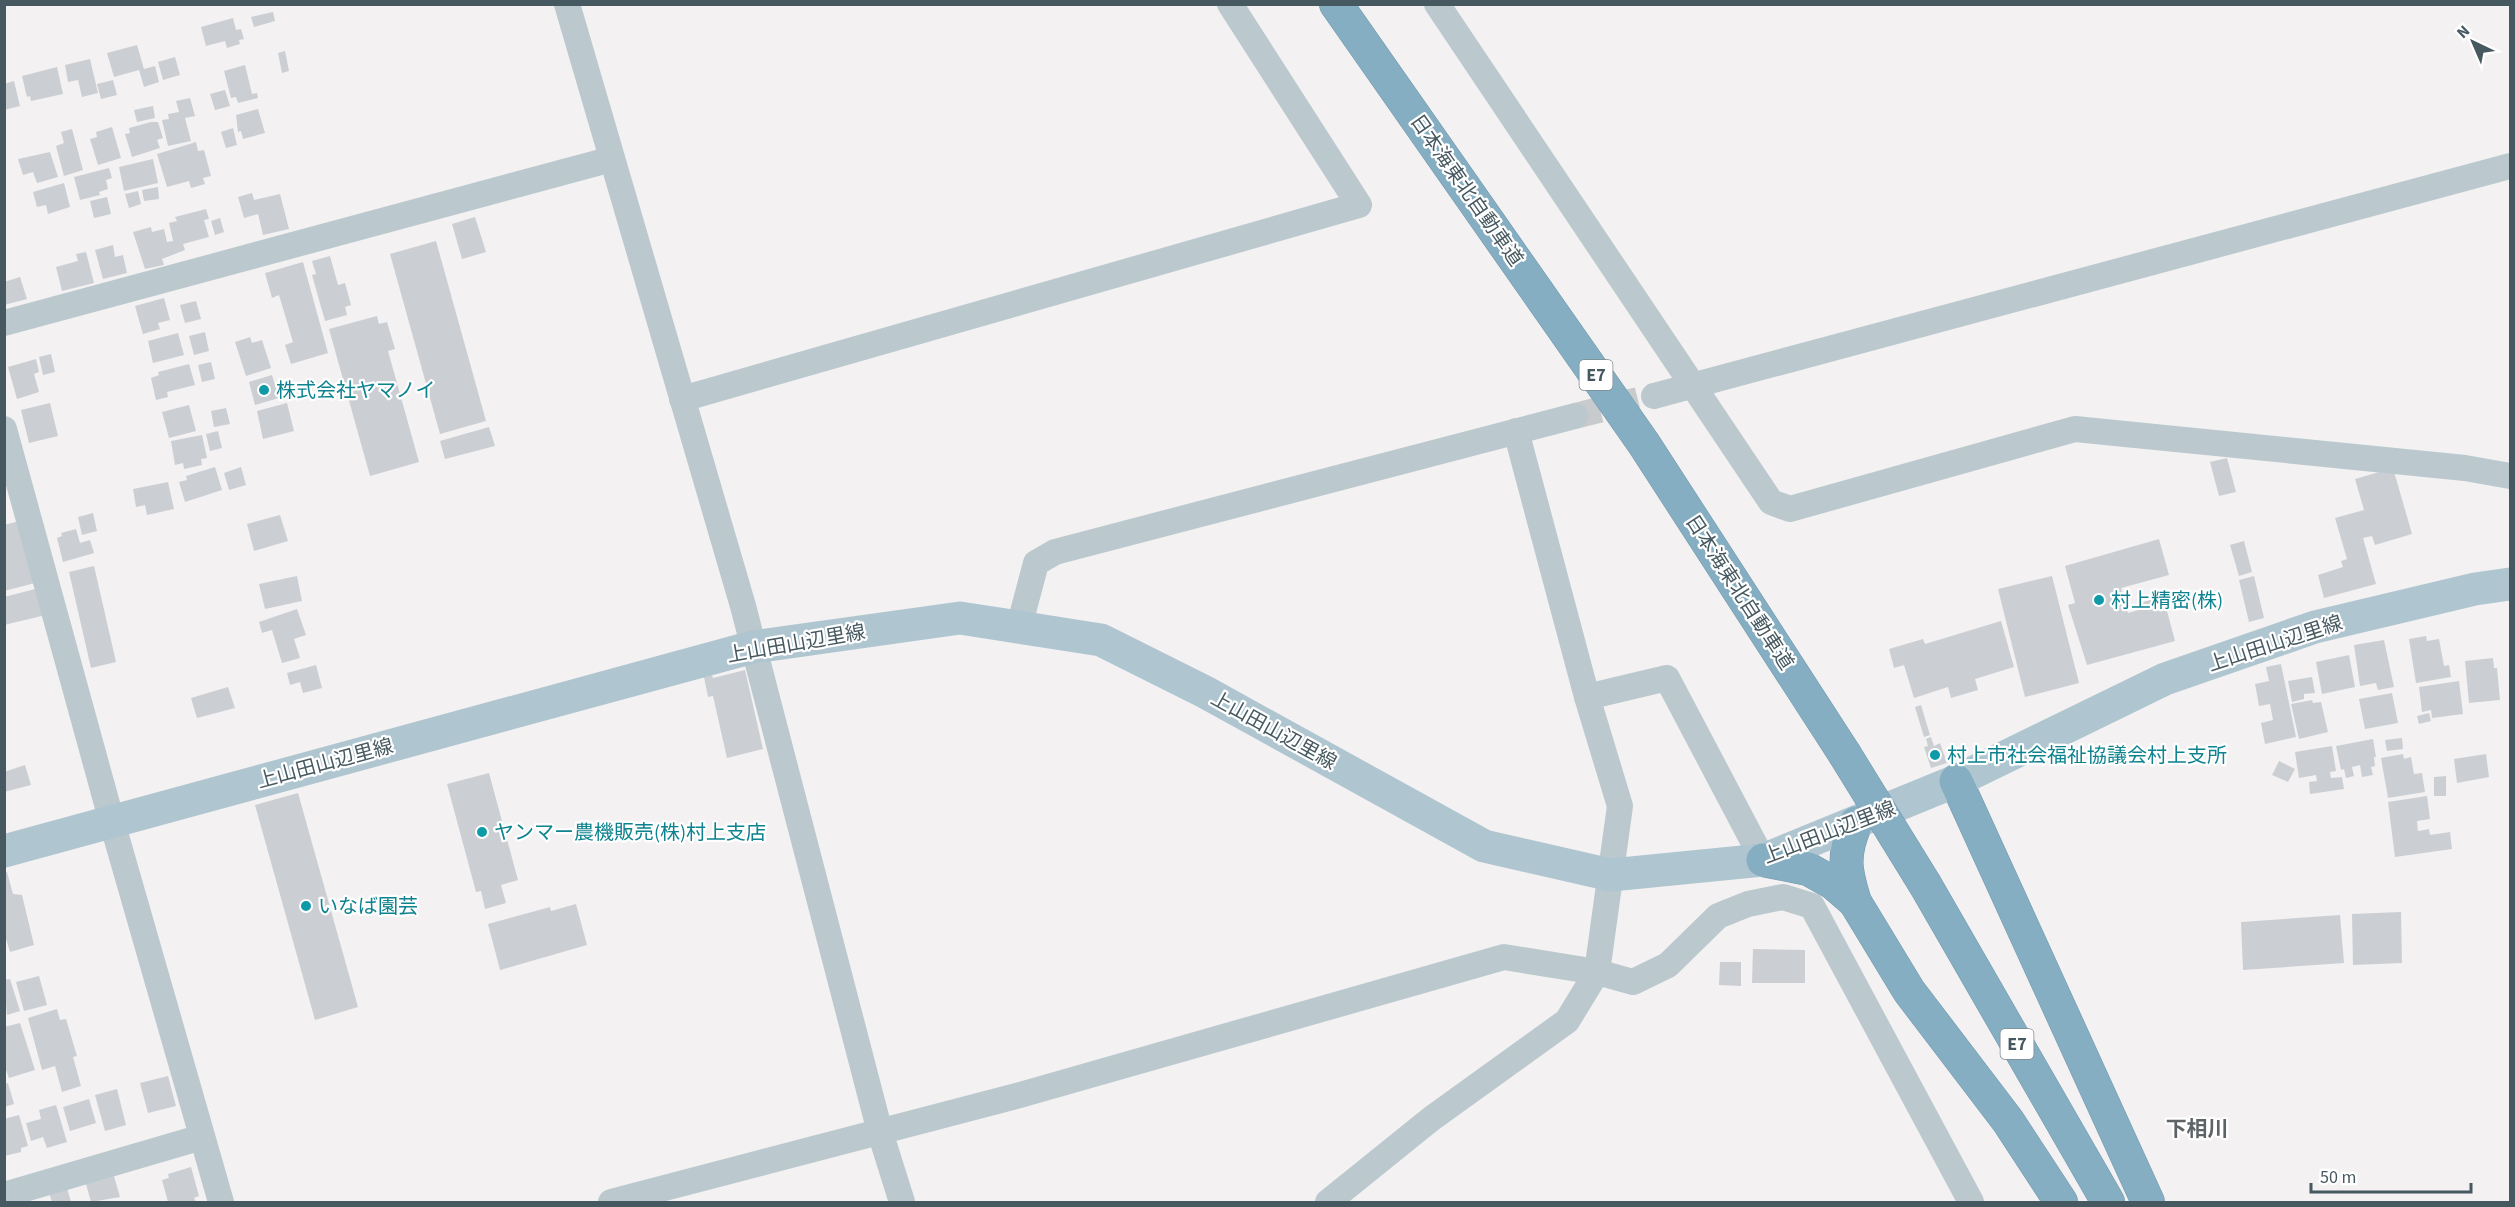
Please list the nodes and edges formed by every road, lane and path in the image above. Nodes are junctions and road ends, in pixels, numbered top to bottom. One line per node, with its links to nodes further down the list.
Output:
1 (567, 4): 5 (street)
2 (1230, 4): 10 (street)
3 (1336, 4): 36 (highway, 日本海東北自動車道 / E7, bridge)
4 (1437, 4): 8 (street)
5 (612, 159): 7 (street); 10 (street)
6 (2511, 166): 8 (street)
7 (4, 323)
8 (1691, 385): 9 (street); 14 (street)
9 (1654, 396)
10 (682, 399): 17 (street)
11 (1575, 416): 13 (street)
12 (4, 429): 20 (street)
13 (1515, 431): 16 (street); 18 (street)
14 (2511, 476)
15 (2511, 584): 19 (main road, 上山田山辺里線)
16 (1019, 627): 17 (main road, 上山田山辺里線); 24 (main road, 上山田山辺里線)
17 (753, 647): 20 (main road, 上山田山辺里線); 27 (street)
18 (1587, 697): 23 (street); 24 (street)
19 (1956, 781): 21 (main road, 上山田山辺里線); 37 (highway)
20 (112, 822): 22 (main road, 上山田山辺里線); 28 (street)
21 (1856, 823): 23 (main road, 上山田山辺里線); 25 (highway)
22 (4, 851)
23 (1763, 860): 24 (main road, 上山田山辺里線); 25 (highway)
24 (1611, 875): 26 (street)
25 (1855, 903): 35 (highway)
26 (1597, 972): 27 (street); 33 (street); 34 (street)
27 (880, 1132): 31 (street); 32 (street)
28 (202, 1137): 29 (street); 30 (street)
29 (4, 1195)
30 (221, 1203)
31 (611, 1203)
32 (902, 1203)
33 (1328, 1203)
34 (1971, 1203)
35 (2061, 1203)
36 (2108, 1203)
37 (2148, 1203)

